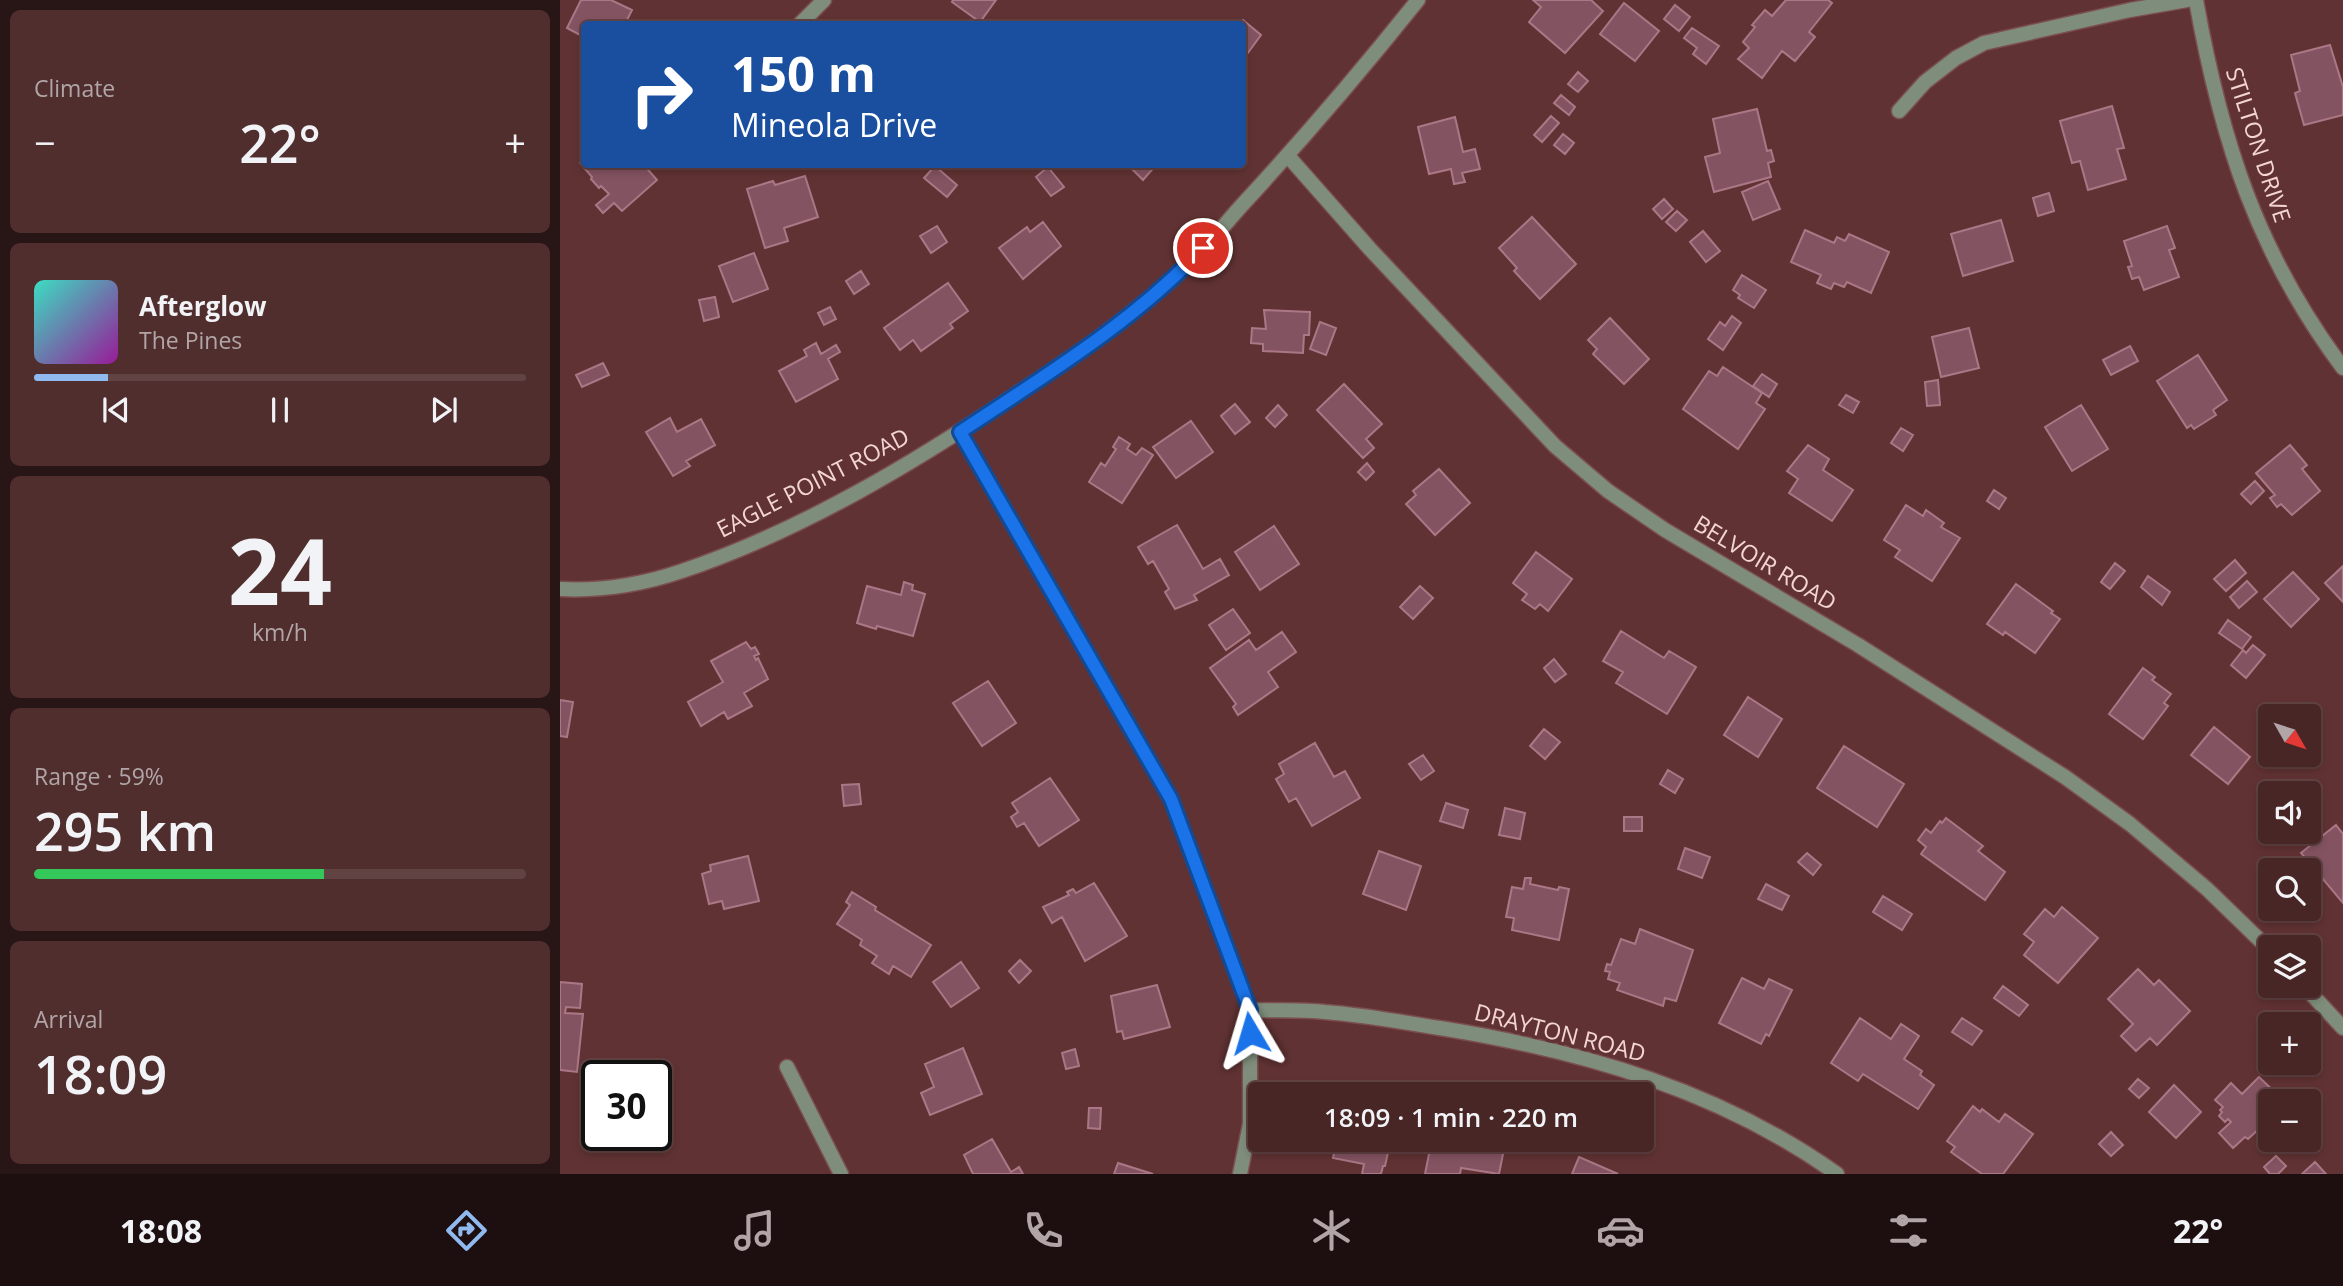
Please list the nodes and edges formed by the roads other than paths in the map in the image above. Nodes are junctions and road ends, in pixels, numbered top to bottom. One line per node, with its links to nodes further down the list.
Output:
1 (824, 0): 5 (street)
2 (1418, 0): 7 (street, EAGLE POINT ROAD)
3 (2187, 0): 6 (street)
4 (2196, 0): 8 (street, STILTON DRIVE)
5 (803, 21)
6 (1899, 111)
7 (1288, 156): 9 (street, EAGLE POINT ROAD); 11 (street, BELVOIR ROAD)
8 (2343, 368)
9 (960, 432): 10 (street, EAGLE POINT ROAD); 13 (street)
10 (560, 589)
11 (2258, 939)
12 (2315, 998): 14 (street)
13 (1250, 1010): 17 (street); 18 (street, DRAYTON ROAD)
14 (2343, 1028)
15 (787, 1067): 16 (street)
16 (841, 1174)
17 (1240, 1174)
18 (1837, 1174)

